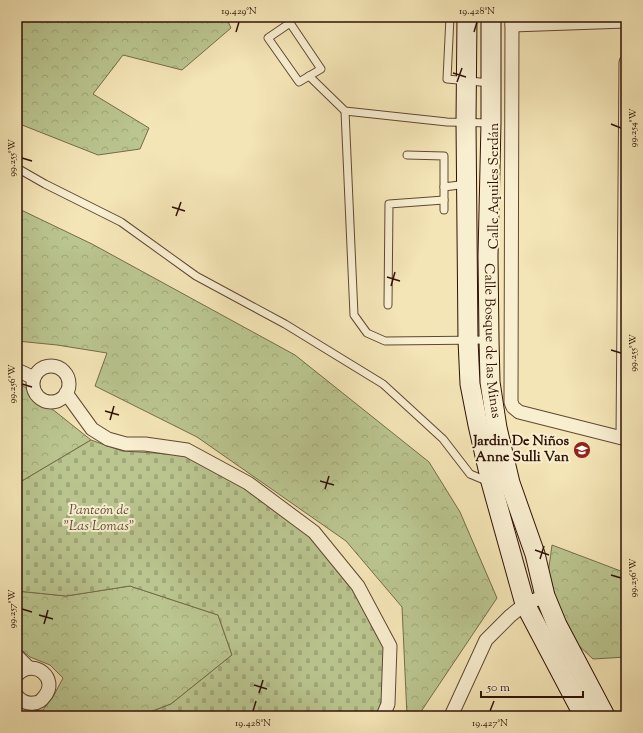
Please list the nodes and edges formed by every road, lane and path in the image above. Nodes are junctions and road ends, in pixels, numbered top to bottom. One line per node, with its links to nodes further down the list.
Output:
1 (450, 17): 8 (lane)
2 (467, 17): 8 (main road, Calle Bosque de las Minas)
3 (491, 17): 9 (main road, Calle Bosque de las Minas)
4 (512, 21): 5 (street); 25 (street, Calle Aquiles Serdán)
5 (626, 21)
6 (626, 62): 25 (street)
7 (309, 76): 7 (lane); 10 (lane)
8 (466, 81): 9 (lane); 11 (main road, Calle Bosque de las Minas)
9 (491, 83): 12 (main road, Calle Bosque de las Minas)
10 (345, 111): 11 (lane); 20 (lane)
11 (466, 122): 12 (lane); 15 (main road, Calle Bosque de las Minas)
12 (491, 123): 21 (main road, Calle Bosque de las Minas)
13 (406, 155): 16 (lane)
14 (17, 168): 26 (lane)
15 (467, 184): 16 (lane); 20 (main road, Calle Bosque de las Minas)
16 (444, 187): 17 (lane)
17 (444, 200): 18 (lane); 19 (lane)
18 (444, 210)
19 (388, 305)
20 (468, 340): 21 (lane); 26 (main road, Calle Bosque de las Minas)
21 (489, 340): 27 (main road, Calle Bosque de las Minas)
22 (17, 370): 23 (street)
23 (34, 378): 24 (street); 24 (street)
24 (66, 393): 33 (street)
25 (624, 438)
26 (491, 482): 28 (main road, Calle Bosque de las Minas)
27 (545, 596): 28 (street); 36 (main road, Calle Bosque de las Minas)
28 (525, 604): 34 (street); 35 (main road, Calle Bosque de las Minas)
29 (17, 656): 30 (street)
30 (29, 668): 31 (street); 32 (street)
31 (17, 675)
32 (19, 701)
33 (383, 716)
34 (451, 716)
35 (584, 716)
36 (605, 716)

